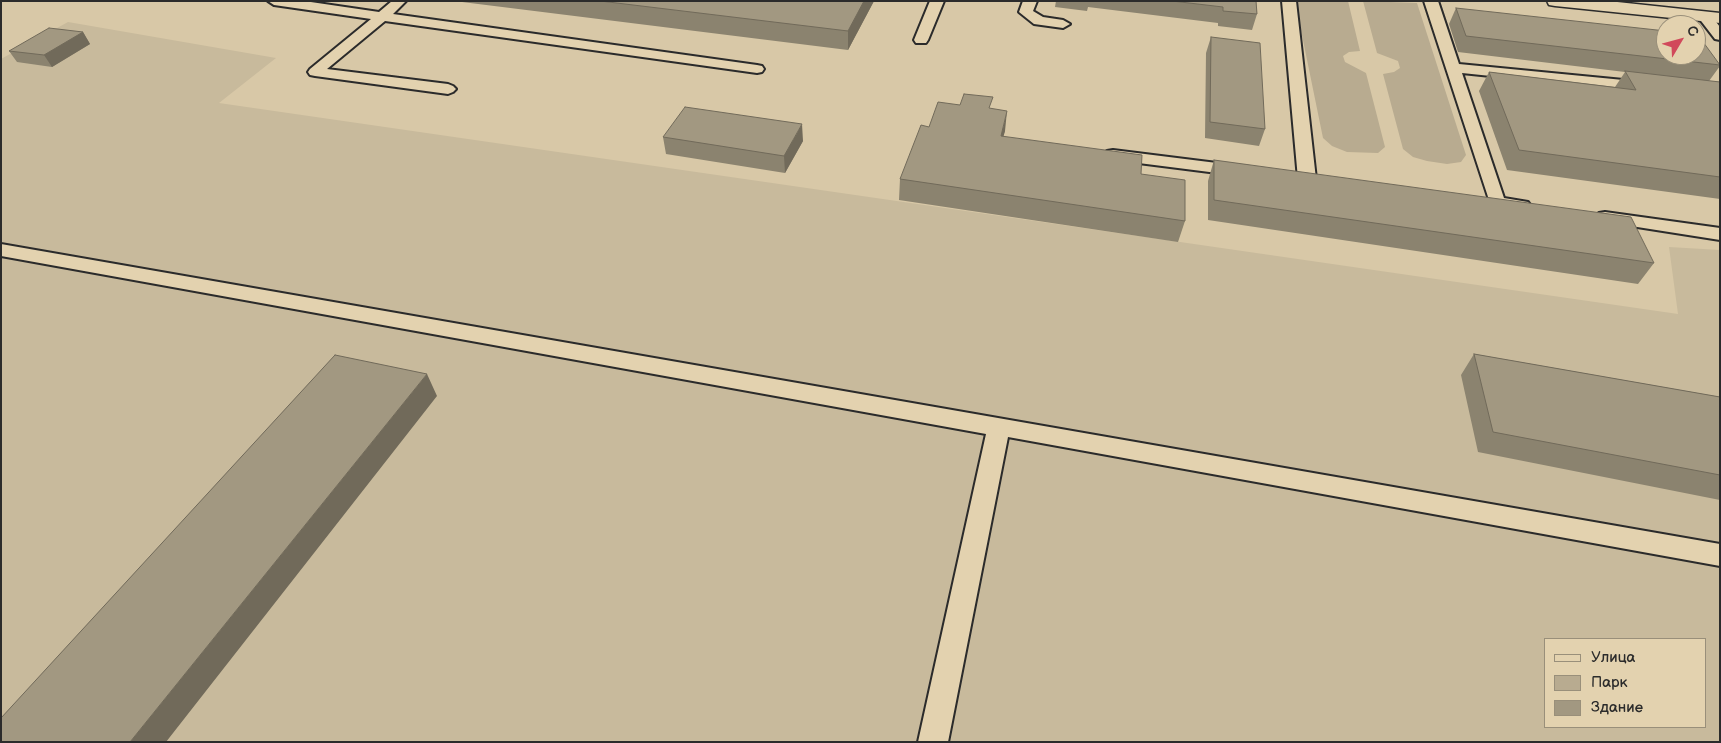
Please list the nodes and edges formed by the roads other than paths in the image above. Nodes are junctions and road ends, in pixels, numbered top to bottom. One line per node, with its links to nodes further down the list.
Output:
1 (274, 1): 8 (lane)
2 (400, 1): 8 (lane)
3 (937, 1): 12 (lane)
4 (1030, 1): 10 (lane)
5 (1289, 1): 20 (lane)
6 (1431, 1): 13 (lane)
7 (1555, 1): 9 (main road)
8 (380, 17): 14 (lane); 15 (lane)
9 (1712, 17): 11 (lane)
10 (1063, 24)
11 (1720, 36)
12 (921, 40)
13 (1452, 68): 16 (lane); 23 (lane)
14 (757, 69)
15 (448, 89)
16 (1660, 89)
17 (1101, 154): 18 (lane)
18 (1258, 173)
19 (1287, 176): 20 (lane)
20 (1307, 179): 21 (lane)
21 (1326, 181)
22 (1478, 200): 23 (lane)
23 (1497, 202): 24 (lane)
24 (1536, 208)
25 (1594, 216): 26 (lane)
26 (1720, 234)
27 (1, 250): 28 (lane)
28 (999, 427): 29 (lane); 30 (lane)
29 (1720, 556)
30 (933, 742)

